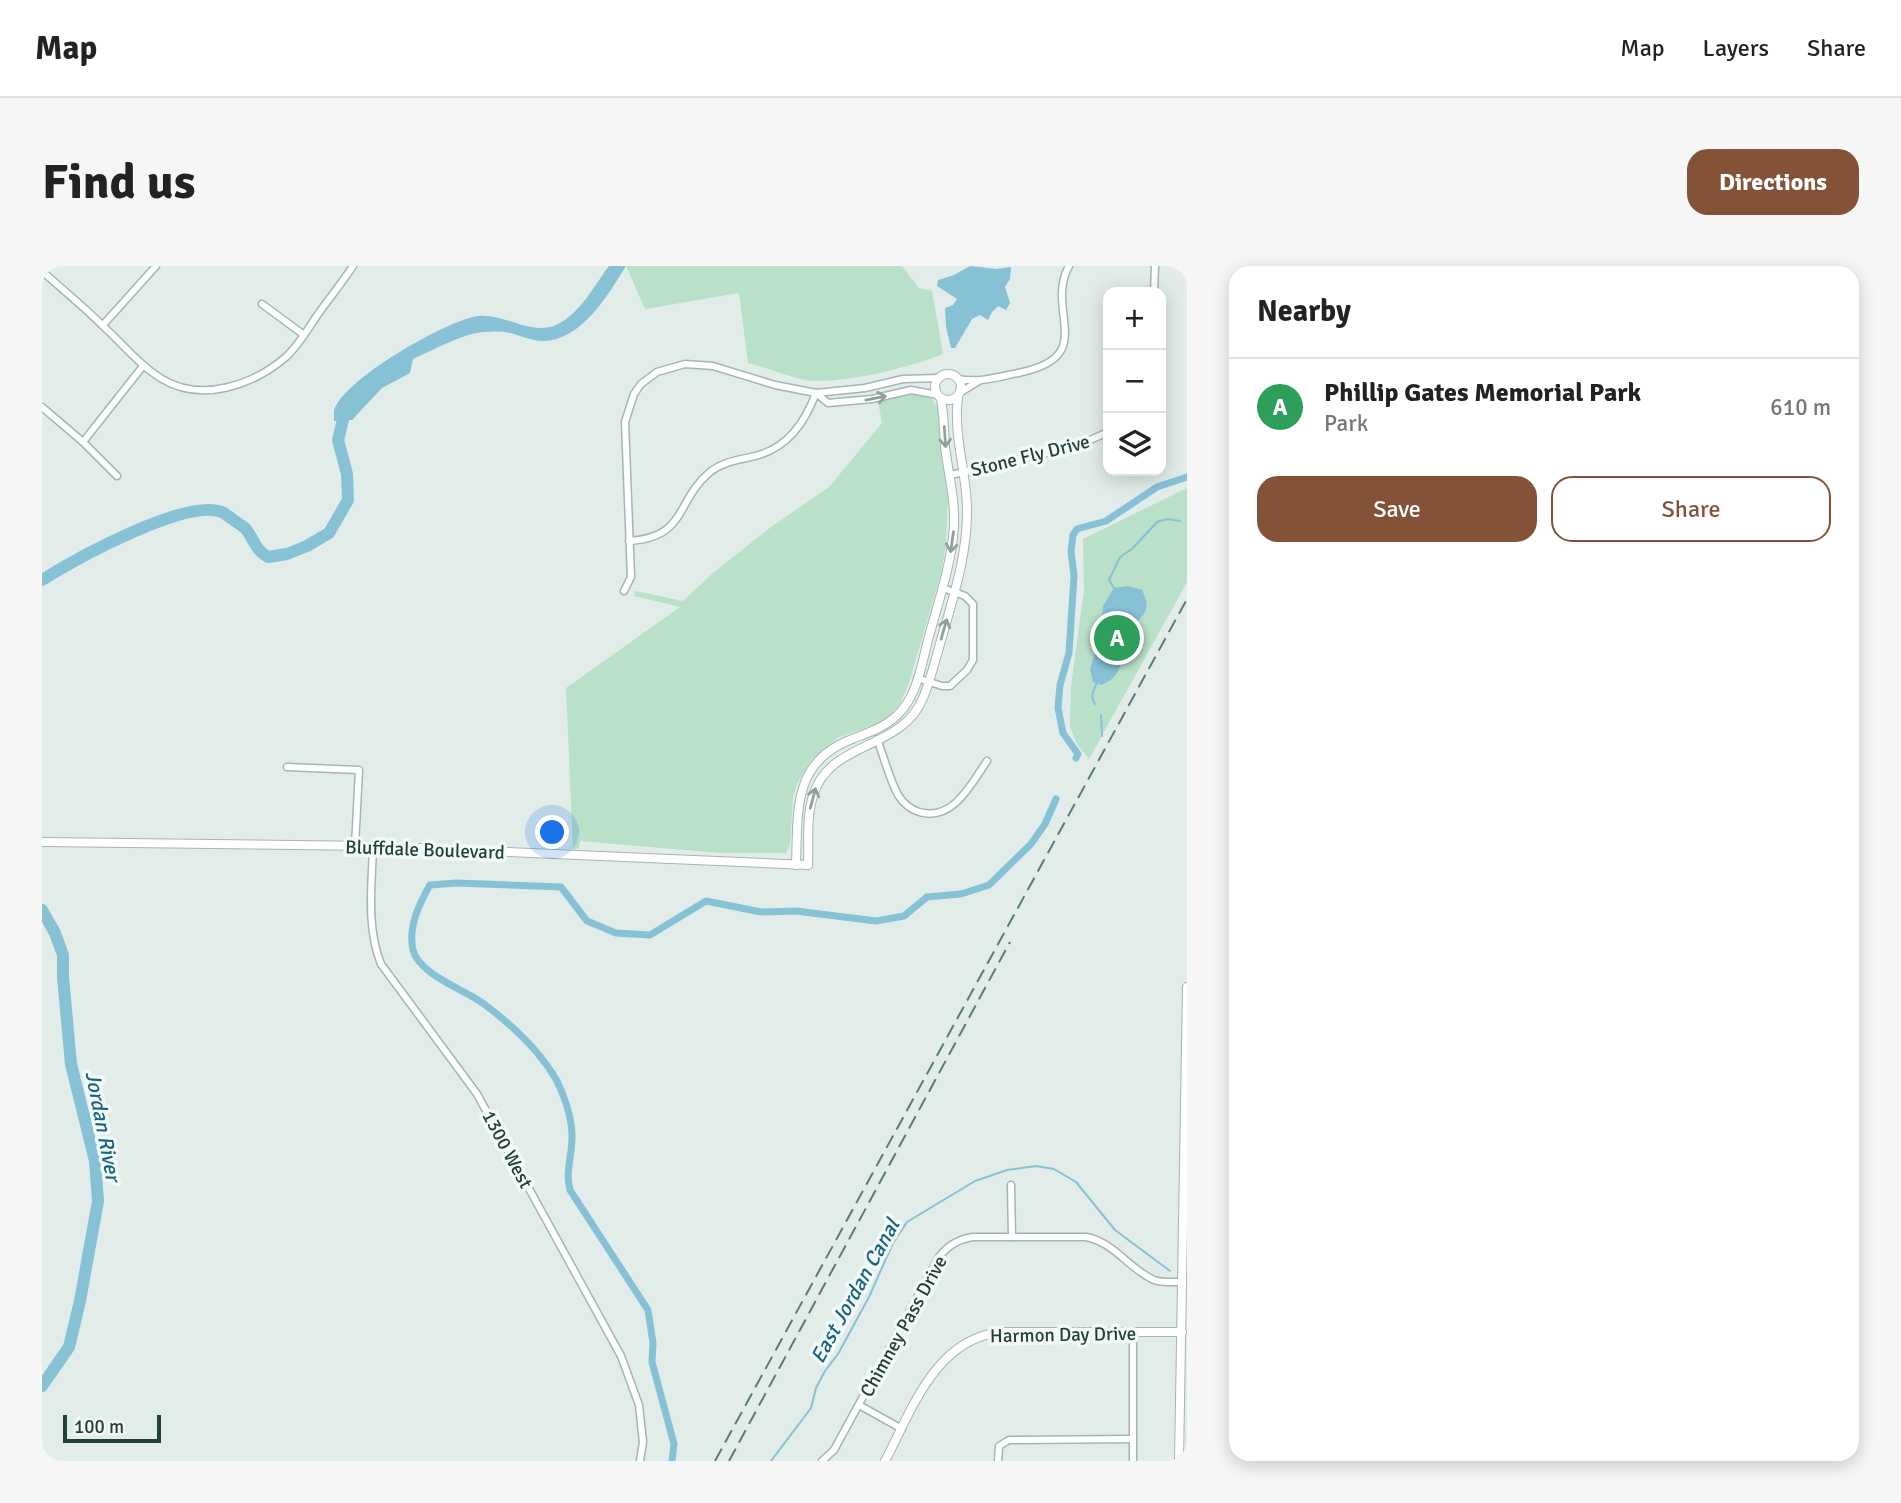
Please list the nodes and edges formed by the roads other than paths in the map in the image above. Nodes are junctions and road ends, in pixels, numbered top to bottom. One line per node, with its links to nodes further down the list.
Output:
1 (156, 266): 8 (street)
2 (353, 266): 9 (street)
3 (1069, 266): 13 (street)
4 (1155, 266): 6 (street)
5 (42, 271): 8 (street)
6 (1154, 287)
7 (262, 304): 9 (street)
8 (103, 326): 10 (street)
9 (304, 335): 10 (street)
10 (144, 366): 19 (street)
11 (939, 378): 12 (street); 14 (street); 16 (street)
12 (958, 379): 13 (street); 15 (street)
13 (979, 381): 15 (street)
14 (816, 393): 16 (street, one-way to 16); 23 (street); 23 (street)
15 (959, 394): 16 (street); 20 (street)
16 (940, 397): 21 (street, one-way to 21)
17 (42, 407): 19 (street)
18 (1103, 434): 20 (street, Stone Fly Drive)
19 (83, 442): 22 (street)
20 (963, 472): 21 (street, Stone Fly Drive); 26 (street)
21 (951, 475): 24 (street, one-way to 24)
22 (117, 476)
23 (629, 541): 25 (street)
24 (943, 587): 26 (street); 27 (street)
25 (624, 591)
26 (955, 592): 28 (street, one-way to 26); 28 (street)
27 (917, 678): 28 (street); 29 (street)
28 (929, 682): 30 (street)
29 (874, 730): 30 (street); 36 (street)
30 (878, 742): 31 (street); 36 (street, Bluffdale Boulevard, one-way to 30)
31 (987, 761)
32 (287, 767): 34 (street)
33 (42, 842): 34 (street, Bluffdale Boulevard)
34 (355, 846): 35 (street, Bluffdale Boulevard)
35 (373, 846): 36 (street, Bluffdale Boulevard); 47 (street, 1300 West)
36 (796, 865)
37 (1187, 987): 38 (street)
38 (1186, 1142): 41 (street)
39 (1011, 1185): 40 (street)
40 (1012, 1237): 41 (street, Chimney Pass Drive); 44 (street, Chimney Pass Drive)
41 (1182, 1282): 43 (street)
42 (1133, 1332): 43 (street, Harmon Day Drive); 45 (street, Harmon Day Drive); 46 (street)
43 (1184, 1332): 52 (street)
44 (859, 1405): 45 (street); 48 (street, Chimney Pass Drive)
45 (902, 1429): 49 (street, Harmon Day Drive)
46 (1133, 1439): 50 (street); 51 (street)
47 (640, 1461)
48 (822, 1461)
49 (885, 1461)
50 (998, 1461)
51 (1133, 1461)
52 (1179, 1461)

